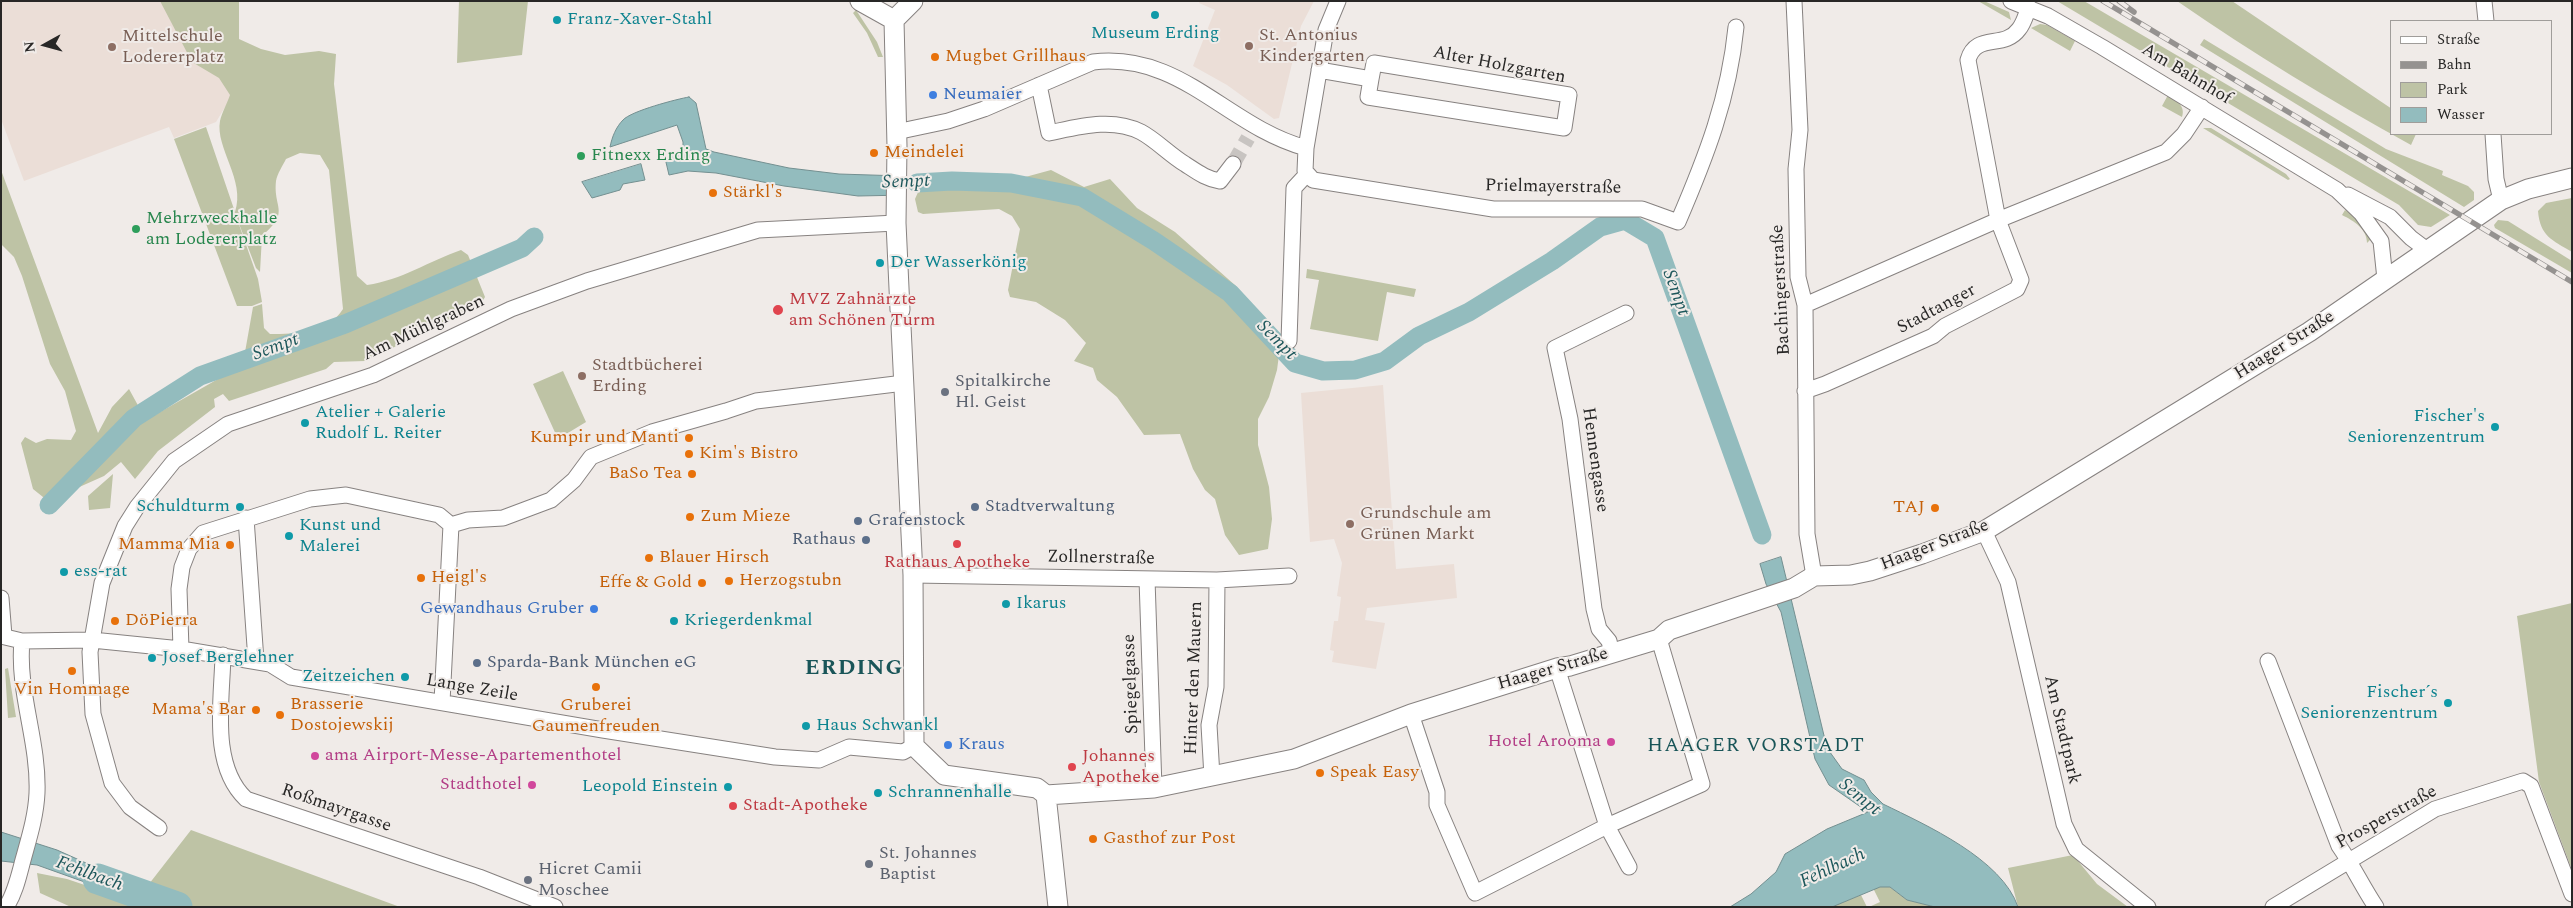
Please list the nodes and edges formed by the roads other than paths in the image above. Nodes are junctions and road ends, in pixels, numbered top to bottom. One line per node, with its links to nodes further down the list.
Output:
1 (860, 1): 8 (street)
2 (913, 1): 8 (street)
3 (1338, 1): 11 (street)
4 (1794, 1): 27 (street, Bachingerstraße)
5 (2011, 1): 7 (street, Am Bahnhof)
6 (2484, 1): 9 (street)
7 (2029, 7): 14 (street, Am Bahnhof); 24 (street, Stadtanger)
8 (894, 20): 15 (street)
9 (2486, 20)
10 (1736, 27): 19 (street, Prielmayerstraße)
11 (1319, 70): 12 (street); 17 (street)
12 (1371, 79): 12 (street, Alter Holzgarten)
13 (1039, 85): 15 (street); 17 (street); 18 (street)
14 (2202, 107): 21 (street, Am Bahnhof); 24 (street)
15 (896, 132): 23 (street)
16 (2493, 135): 22 (street)
17 (1306, 148): 19 (street)
18 (1233, 164)
19 (1307, 174): 29 (street)
20 (2572, 178): 22 (street, Haager Straße)
21 (2338, 190): 25 (street, Am Bahnhof); 26 (street, Am Bahnhof)
22 (2501, 200): 25 (street, Haager Straße)
23 (896, 213): 30 (street); 43 (street, Am Mühlgraben)
24 (1998, 220): 27 (street); 31 (street, Stadtanger)
25 (2427, 250): 26 (street, Haager Straße)
26 (2385, 279): 34 (street, Haager Straße)
27 (1805, 304): 31 (street, Bachingerstraße)
28 (1626, 313): 46 (street, Hennengasse)
29 (1289, 341)
30 (904, 383): 33 (street); 39 (street)
31 (1805, 390): 36 (street, Bachingerstraße)
32 (246, 518): 33 (street); 45 (street); 48 (street)
33 (450, 525): 51 (street)
34 (1984, 530): 36 (street, Haager Straße); 65 (street, Am Stadtpark)
35 (1289, 576): 38 (street, Zollnerstraße)
36 (1814, 576): 42 (street, Haager Straße)
37 (1147, 579): 38 (street, Zollnerstraße); 39 (street, Zollnerstraße); 55 (street, Spiegelgasse)
38 (1217, 580): 54 (street, Hinter den Mauern)
39 (919, 581): 53 (street)
40 (1, 598): 41 (street)
41 (3, 636): 44 (street, Lange Zeile)
42 (1658, 639): 46 (street, Haager Straße); 57 (street)
43 (92, 640): 44 (street, Lange Zeile); 45 (street, Lange Zeile); 58 (street, Am Mühlgraben)
44 (22, 641): 62 (street)
45 (181, 649): 47 (street, Lange Zeile)
46 (1612, 653): 50 (street, Haager Straße)
47 (223, 656): 48 (street, Lange Zeile); 63 (street, Roßmayrgasse)
48 (256, 661): 51 (street, Lange Zeile)
49 (2268, 661): 59 (street)
50 (1557, 668): 52 (street, Haager Straße); 57 (street)
51 (442, 702): 53 (street, Lange Zeile)
52 (1411, 714): 54 (street, Haager Straße); 57 (street)
53 (914, 746): 56 (street)
54 (1212, 777): 55 (street, Haager Straße)
55 (1154, 788): 56 (street, Haager Straße)
56 (1046, 795): 64 (street)
57 (1607, 826): 60 (street)
58 (159, 828)
59 (2350, 860): 61 (street, Prosperstraße); 66 (street, Prosperstraße); 67 (street)
60 (1629, 867)
61 (2572, 894)
62 (10, 905)
63 (555, 907)
64 (1058, 907)
65 (2148, 907)
66 (2273, 907)
67 (2376, 907)

